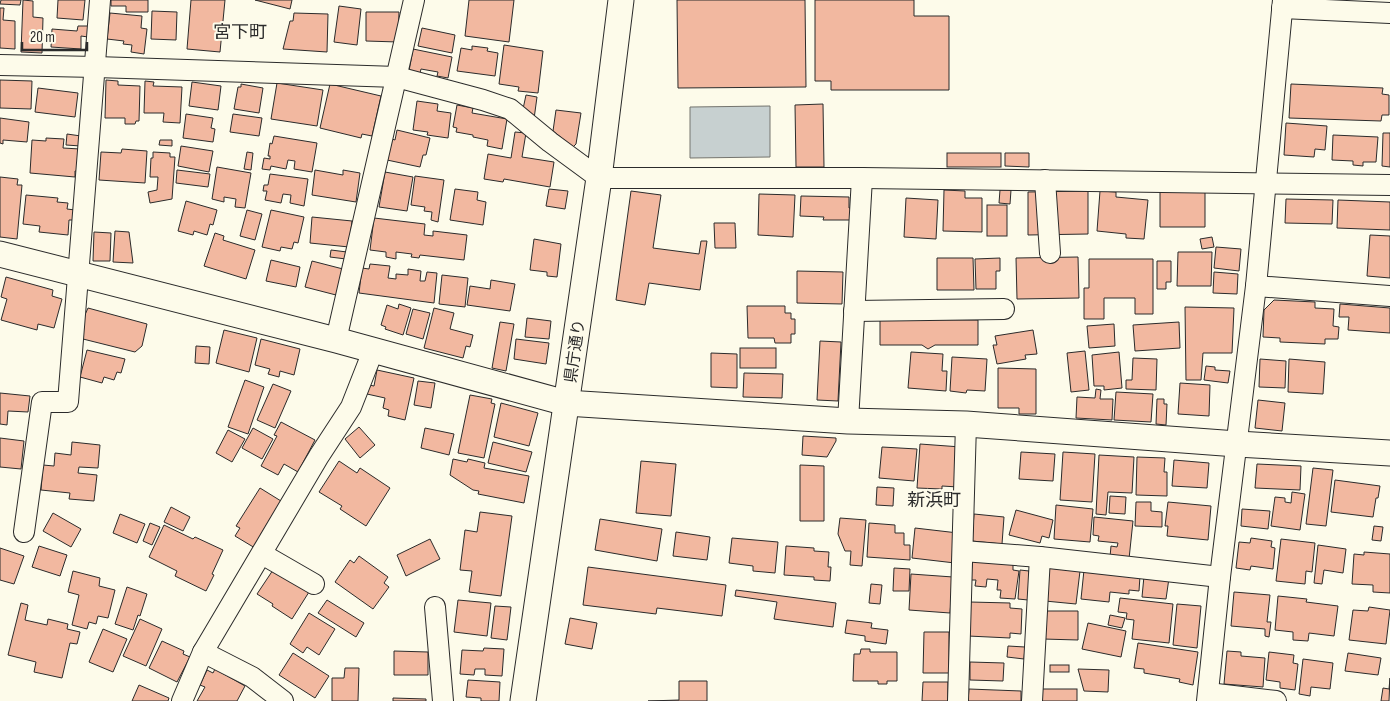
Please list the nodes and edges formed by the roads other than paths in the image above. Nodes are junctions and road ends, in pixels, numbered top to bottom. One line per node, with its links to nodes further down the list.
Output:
1 (100, 0): 7 (street)
2 (414, 0): 8 (street)
3 (621, 0): 9 (street, 県庁通り)
4 (1282, 4): 5 (street); 12 (street)
5 (1390, 13)
6 (0, 65): 7 (street)
7 (96, 67): 8 (street); 16 (street)
8 (397, 77): 9 (street); 21 (street)
9 (599, 178): 10 (street); 23 (street, 県庁通り)
10 (862, 178): 11 (street); 20 (street)
11 (1045, 180): 12 (street); 14 (street)
12 (1266, 183): 13 (street); 17 (street)
13 (1390, 185)
14 (1050, 253)
15 (0, 254): 16 (street)
16 (79, 274): 21 (street); 28 (street)
17 (1256, 286): 18 (street); 26 (street)
18 (1390, 296)
19 (1004, 309): 20 (street)
20 (854, 311): 24 (street)
21 (336, 340): 22 (street)
22 (373, 351): 23 (street); 30 (street)
23 (566, 403): 24 (street); 40 (street, 県庁通り)
24 (848, 421): 25 (street)
25 (966, 424): 26 (street); 29 (street)
26 (1237, 444): 27 (street); 32 (street)
27 (1390, 454)
28 (24, 532)
29 (963, 551): 31 (street); 41 (street)
30 (262, 554): 33 (street); 35 (street)
31 (1040, 557): 32 (street); 42 (street)
32 (1220, 577): 36 (street)
33 (314, 584)
34 (435, 607): 39 (street)
35 (203, 652): 37 (street); 38 (street)
36 (1207, 697): 43 (street)
37 (182, 701)
38 (283, 701)
39 (443, 701)
40 (523, 701)
41 (958, 701)
42 (1032, 701)
43 (1276, 701)

